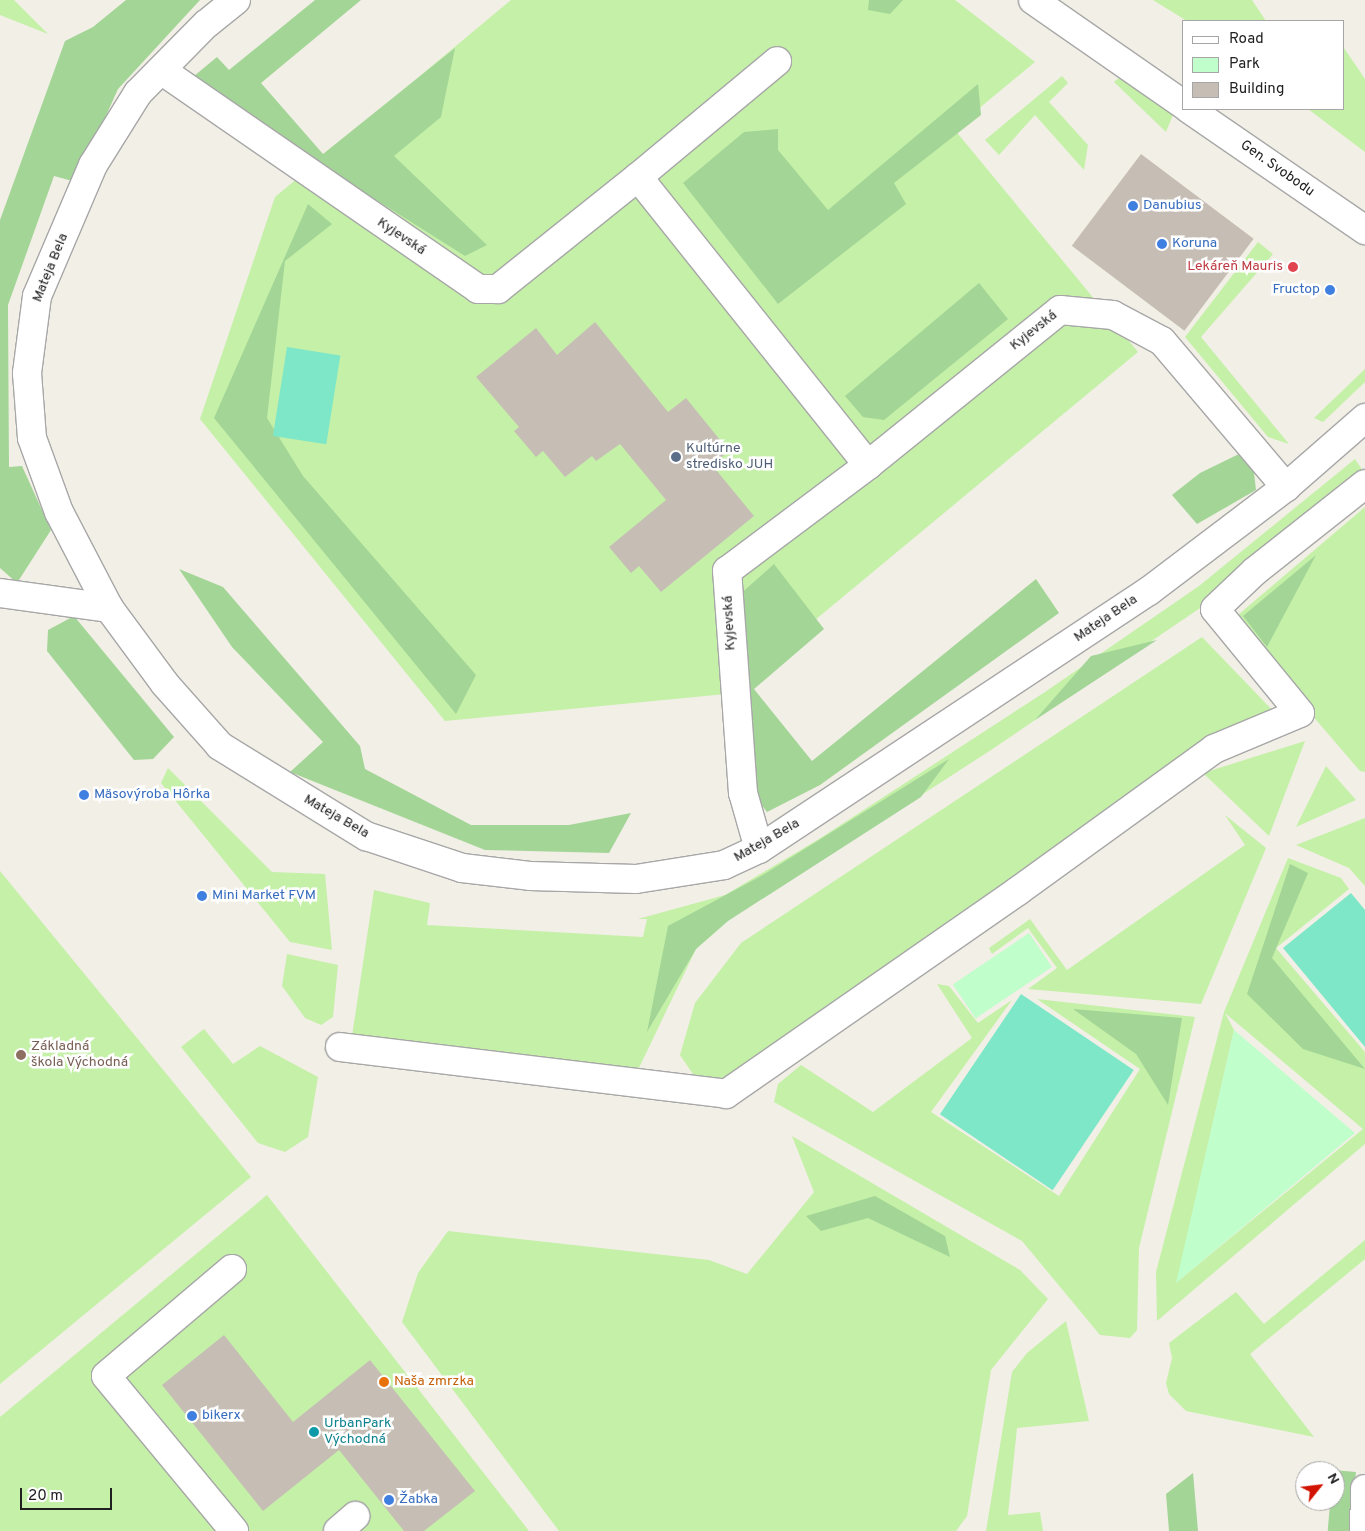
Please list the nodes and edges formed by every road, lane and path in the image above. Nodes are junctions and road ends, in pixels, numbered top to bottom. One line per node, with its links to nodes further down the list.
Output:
1 (236, 0): 4 (street, Mateja Bela)
2 (1033, 0): 5 (street)
3 (777, 61): 7 (street, Kyjevská)
4 (161, 70): 7 (street, Kyjevská); 14 (street, Mateja Bela)
5 (1182, 104)
6 (1190, 110): 8 (street, Gen. Svobodu)
7 (638, 177): 10 (street)
8 (1365, 230)
9 (1365, 418): 12 (street, Mateja Bela)
10 (868, 465): 12 (street, Kyjevská); 15 (street, Kyjevská)
11 (1365, 484): 16 (street)
12 (1286, 487): 15 (street, Mateja Bela)
13 (0, 594): 14 (street)
14 (109, 608): 15 (street, Mateja Bela)
15 (760, 848)
16 (340, 1047)
17 (232, 1269): 19 (street)
18 (1365, 1489): 20 (street)
19 (234, 1531)
20 (1364, 1531)

